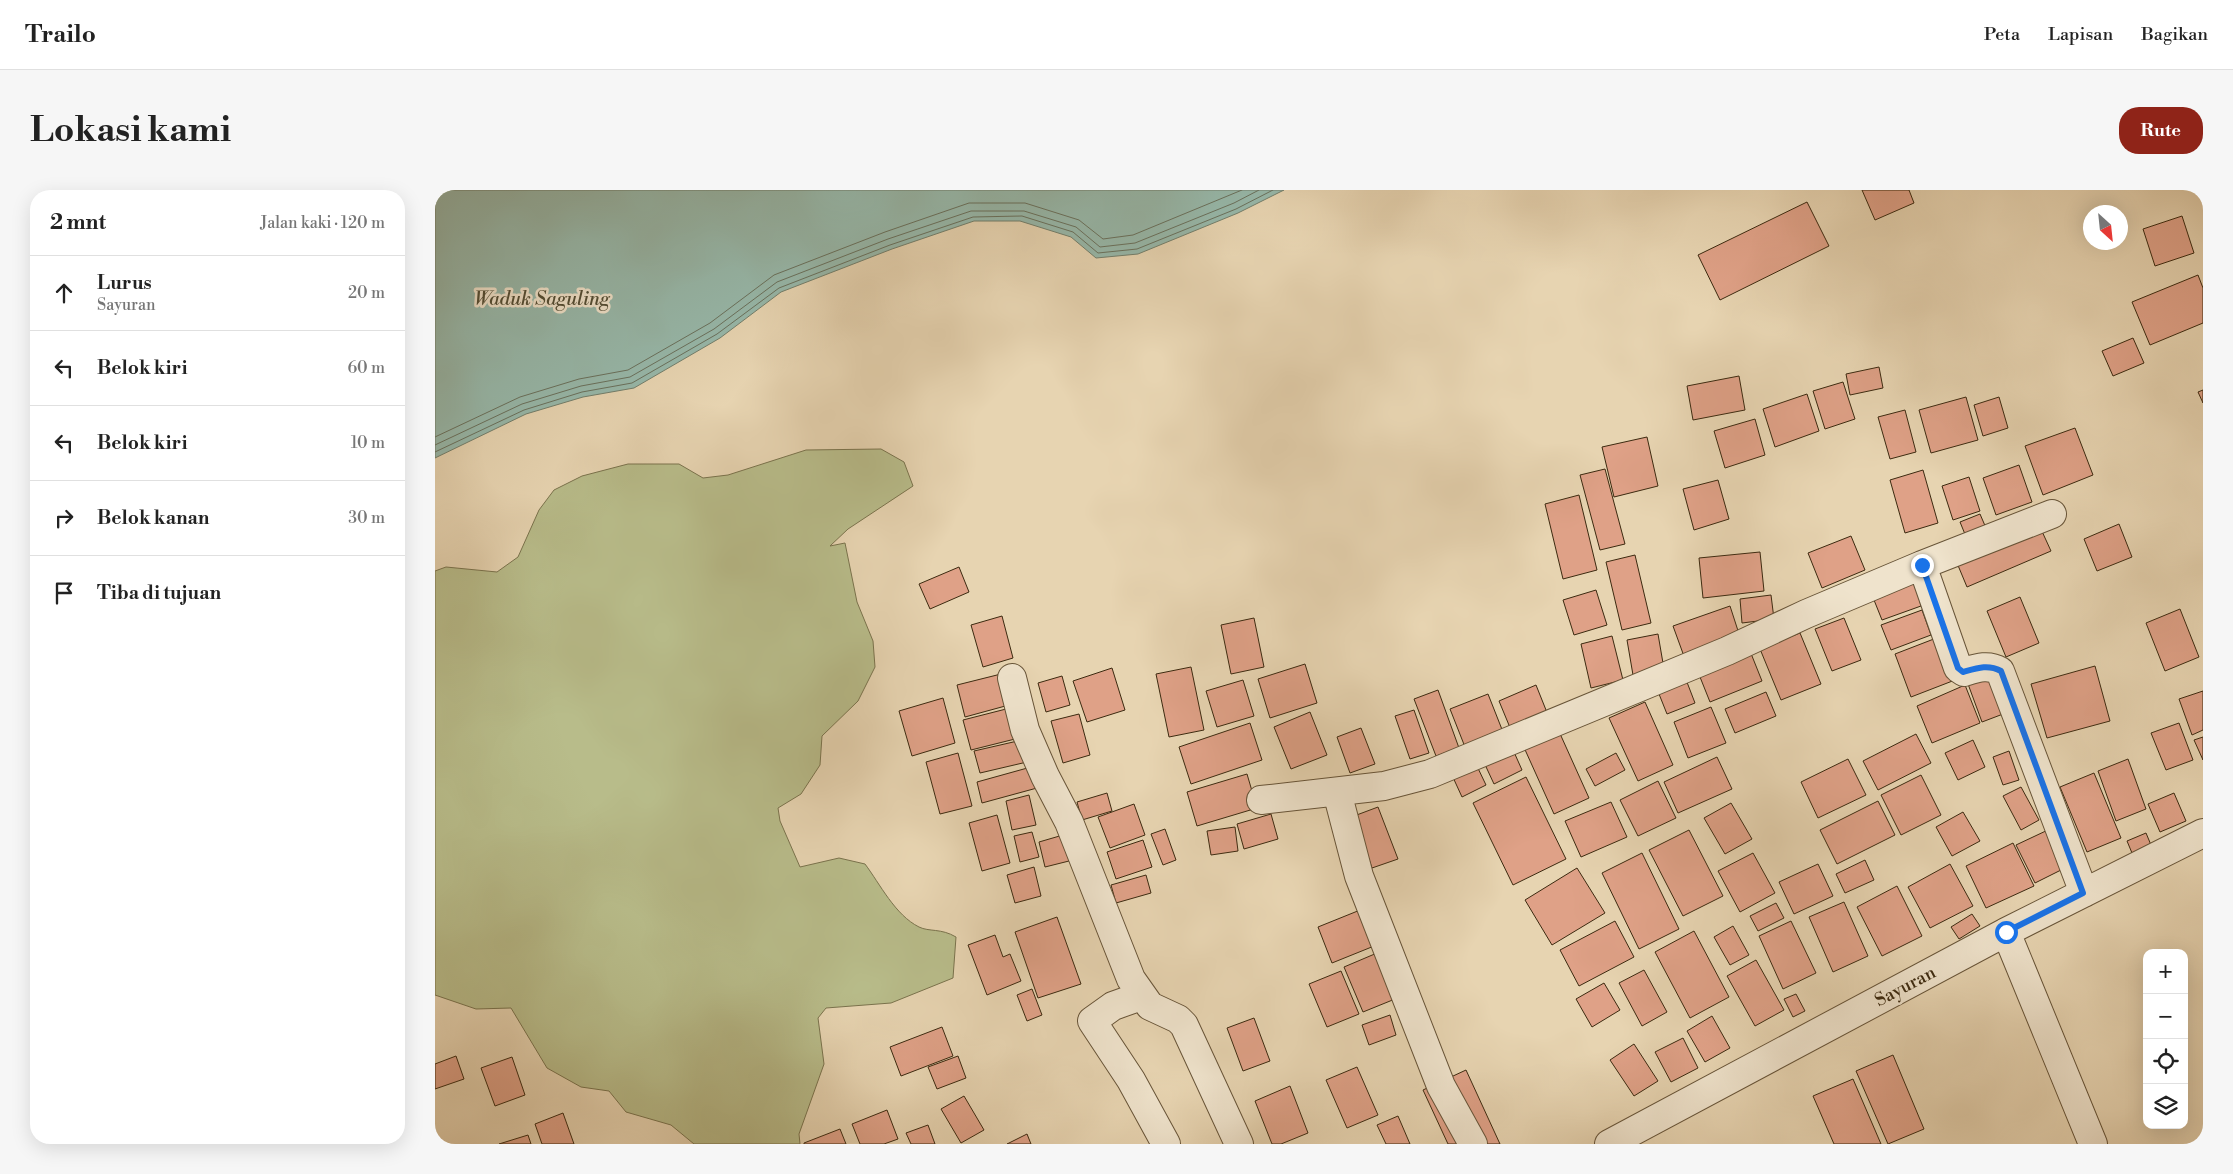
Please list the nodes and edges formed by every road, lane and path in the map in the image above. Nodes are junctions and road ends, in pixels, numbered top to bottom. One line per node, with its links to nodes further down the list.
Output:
1 (2052, 514): 2 (street)
2 (1922, 565): 4 (street); 7 (street)
3 (1012, 678): 9 (street)
4 (1337, 792): 5 (street); 12 (street)
5 (1261, 800)
6 (2203, 833): 7 (street, Sayuran)
7 (2083, 893): 8 (street, Sayuran)
8 (2006, 932): 13 (street, Sayuran); 14 (street)
9 (1141, 996): 10 (street); 11 (street)
10 (1166, 1144)
11 (1239, 1144)
12 (1473, 1144)
13 (1609, 1144)
14 (2093, 1144)

